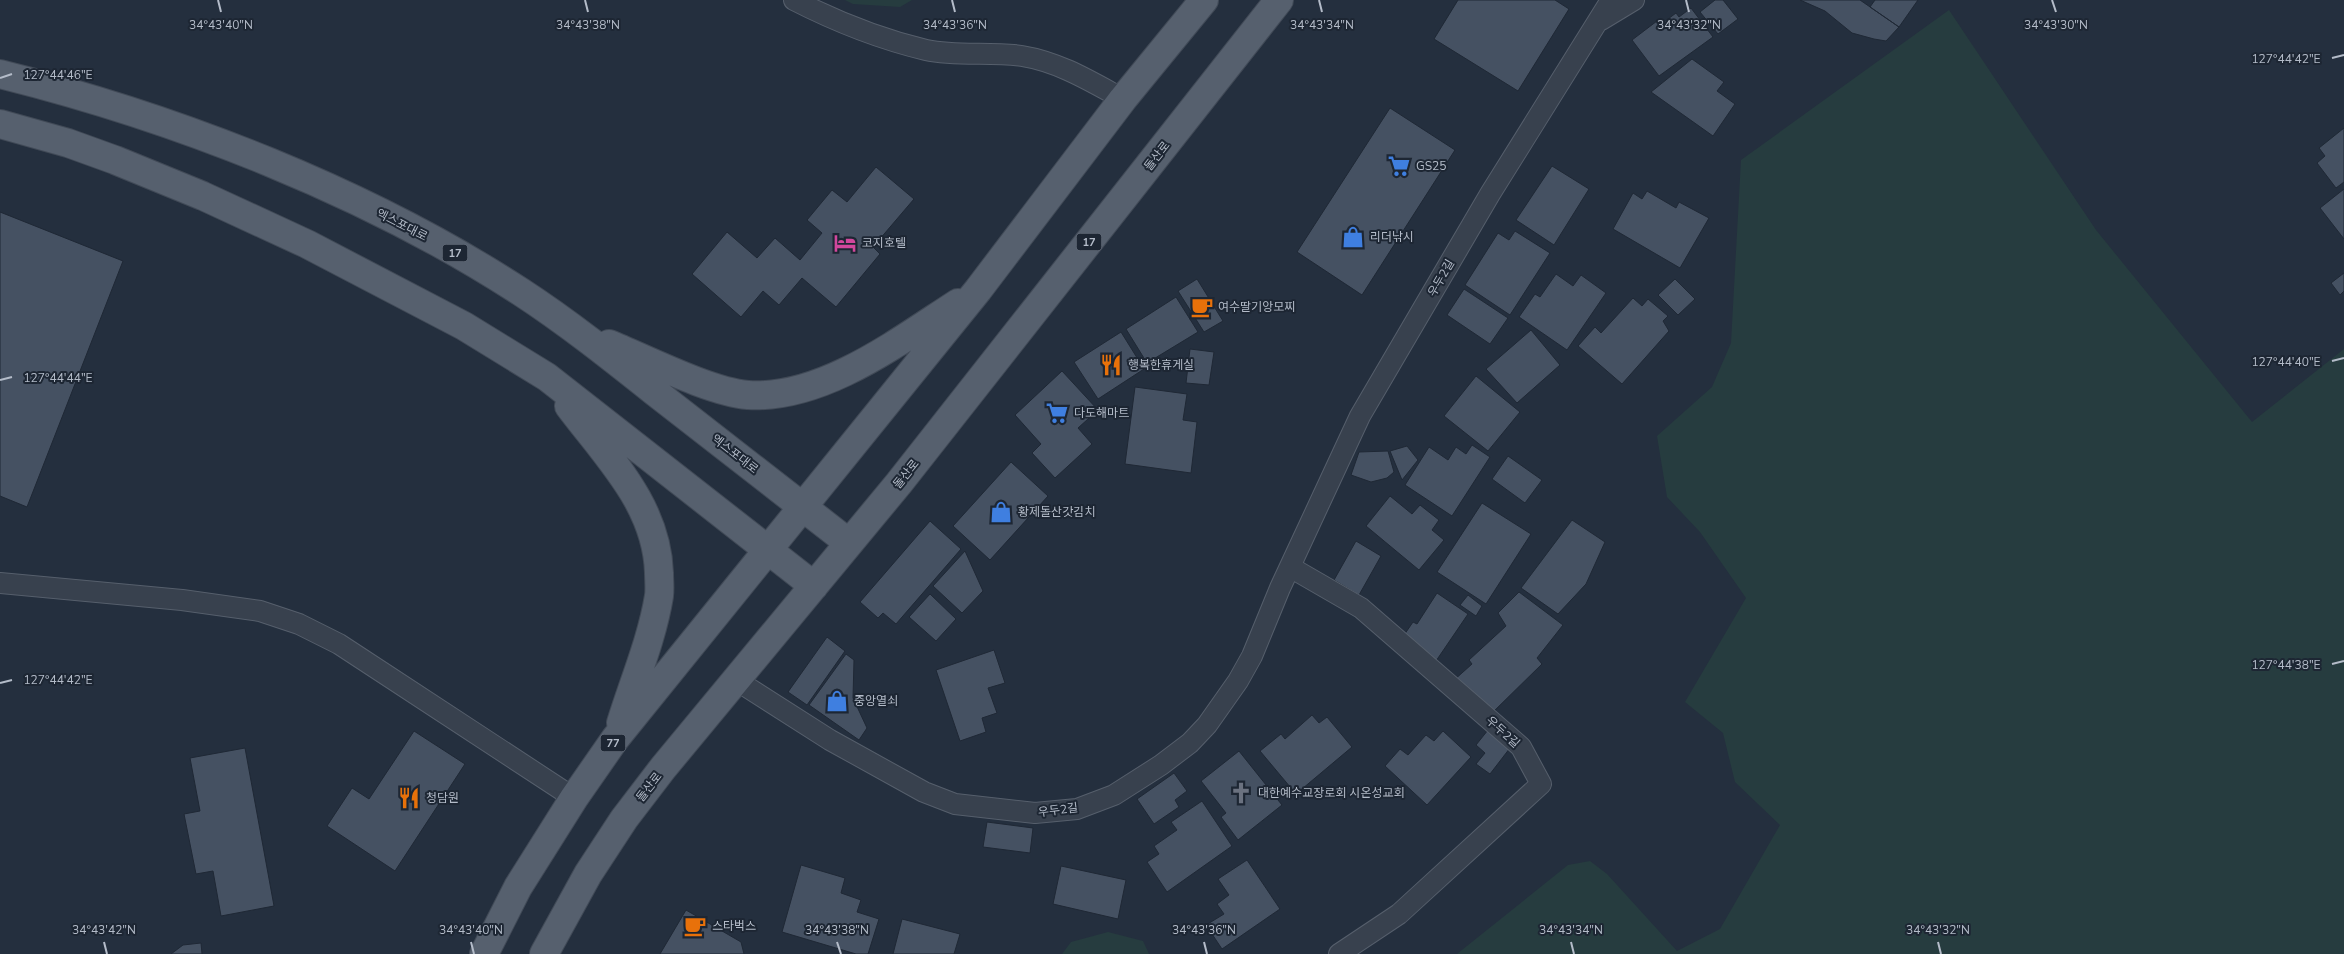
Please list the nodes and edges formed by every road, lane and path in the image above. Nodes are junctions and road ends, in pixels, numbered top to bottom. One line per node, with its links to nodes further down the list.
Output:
1 (794, 0): 8 (lane)
2 (1204, 0): 8 (main road)
3 (1279, 0): 14 (main road, 돌산로 / 17)
4 (1611, 0): 6 (lane, 우두2길)
5 (1634, 0): 6 (lane)
6 (1599, 22): 16 (lane, 우두2길)
7 (0, 74): 11 (main road, 엑스포대로 / 17)
8 (1123, 99): 10 (main road)
9 (0, 124): 12 (main road)
10 (978, 290): 11 (main road); 13 (main road)
11 (575, 329): 13 (main road, 엑스포대로 / 17)
12 (547, 377): 15 (main road); 20 (main road)
13 (803, 507): 14 (main road, 엑스포대로 / 17); 15 (main road)
14 (850, 543): 18 (main road, 돌산로 / 17)
15 (768, 550): 18 (main road); 20 (main road, 77)
16 (1290, 566): 19 (lane, 우두2길); 24 (lane, 우두2길)
17 (0, 583): 21 (lane)
18 (814, 586): 19 (main road, 돌산로)
19 (736, 680): 23 (main road, 돌산로)
20 (616, 739): 21 (main road, 77)
21 (574, 798): 22 (main road, 77)
22 (484, 954)
23 (544, 954)
24 (1339, 954)

